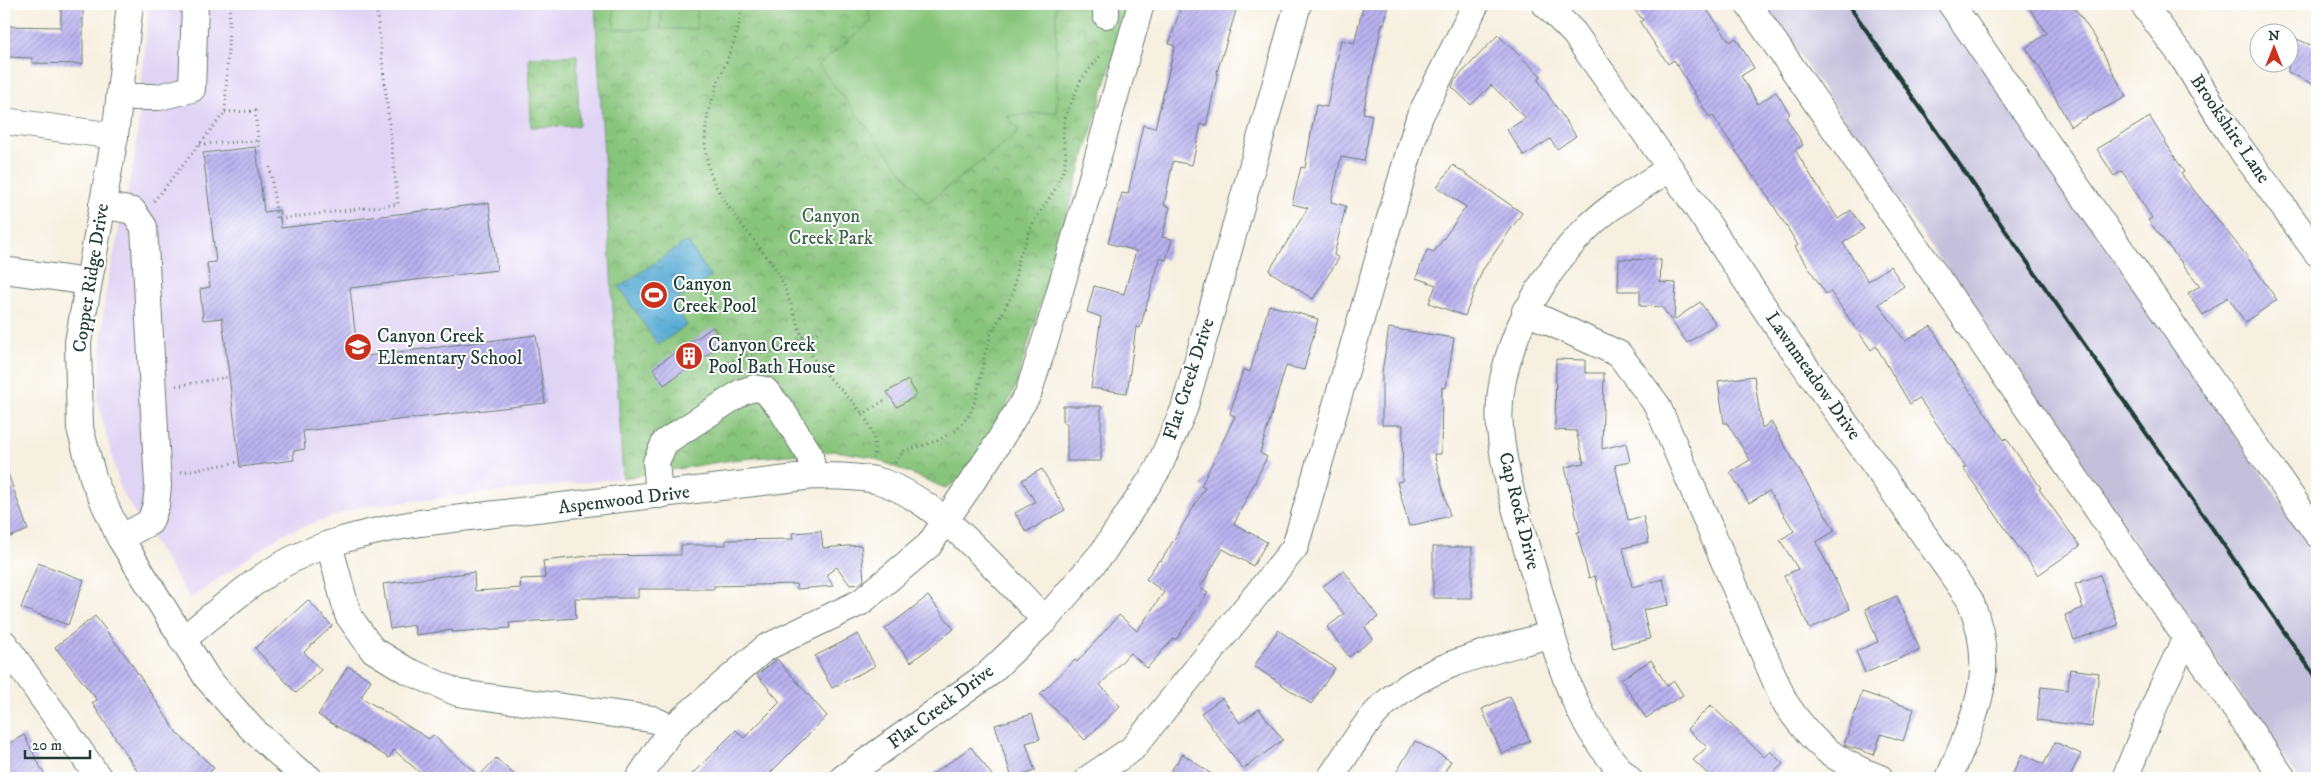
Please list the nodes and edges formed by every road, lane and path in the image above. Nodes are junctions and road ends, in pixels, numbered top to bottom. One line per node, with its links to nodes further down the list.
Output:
1 (130, 4): 14 (street, Copper Ridge Drive)
2 (195, 4): 14 (street)
3 (230, 4): 15 (path)
4 (376, 4): 21 (path)
5 (742, 4): 30 (path)
6 (1141, 4): 42 (street)
7 (1298, 4): 46 (street, Flat Creek Drive)
8 (1476, 4): 56 (street)
9 (1545, 4): 22 (street, Lawnmeadow Drive)
10 (1748, 4): 48 (street)
11 (1951, 4): 43 (street)
12 (2143, 4): 25 (street, Brookshire Lane)
13 (1103, 46): 38 (path)
14 (121, 97): 17 (street, Copper Ridge Drive)
15 (225, 112): 18 (path); 19 (path)
16 (4, 121): 17 (street)
17 (116, 136): 23 (street, Copper Ridge Drive)
18 (258, 141): 19 (path); 20 (path)
19 (200, 144): 24 (path)
20 (259, 147)
21 (270, 167)
22 (1670, 168): 28 (street, Cap Rock Drive); 60 (street, Lawnmeadow Drive)
23 (102, 205): 27 (street, Copper Ridge Drive); 44 (street)
24 (151, 205)
25 (2316, 244)
26 (4, 270): 27 (street)
27 (88, 282): 44 (street, Copper Ridge Drive)
28 (1525, 311): 47 (street, Cap Rock Drive); 59 (street)
29 (819, 332): 30 (path)
30 (803, 336): 31 (path); 35 (path)
31 (711, 373)
32 (229, 377): 33 (path)
33 (168, 387)
34 (885, 400): 35 (path)
35 (862, 415): 36 (path)
36 (873, 461)
37 (239, 462): 39 (path)
38 (893, 466)
39 (180, 472)
40 (813, 476): 41 (street, Aspenwood Drive); 41 (street); 42 (street, Aspenwood Drive)
41 (659, 495): 45 (street, Aspenwood Drive)
42 (945, 521): 46 (street, Aspenwood Drive); 51 (street)
43 (2317, 534)
44 (120, 538): 49 (street, Copper Ridge Drive)
45 (329, 544): 49 (street, Aspenwood Drive); 51 (street)
46 (1045, 620): 55 (street, Flat Creek Drive)
47 (1552, 634): 57 (street); 58 (street, Cap Rock Drive)
48 (2186, 638): 61 (street); 62 (street)
49 (182, 640): 53 (street, Copper Ridge Drive)
50 (4, 644): 52 (street)
51 (672, 728): 54 (street)
52 (99, 778)
53 (310, 778)
54 (639, 778)
55 (843, 778)
56 (1090, 778)
57 (1330, 778)
58 (1628, 778)
59 (1880, 778)
60 (1949, 778)
61 (2125, 778)
62 (2283, 778)

